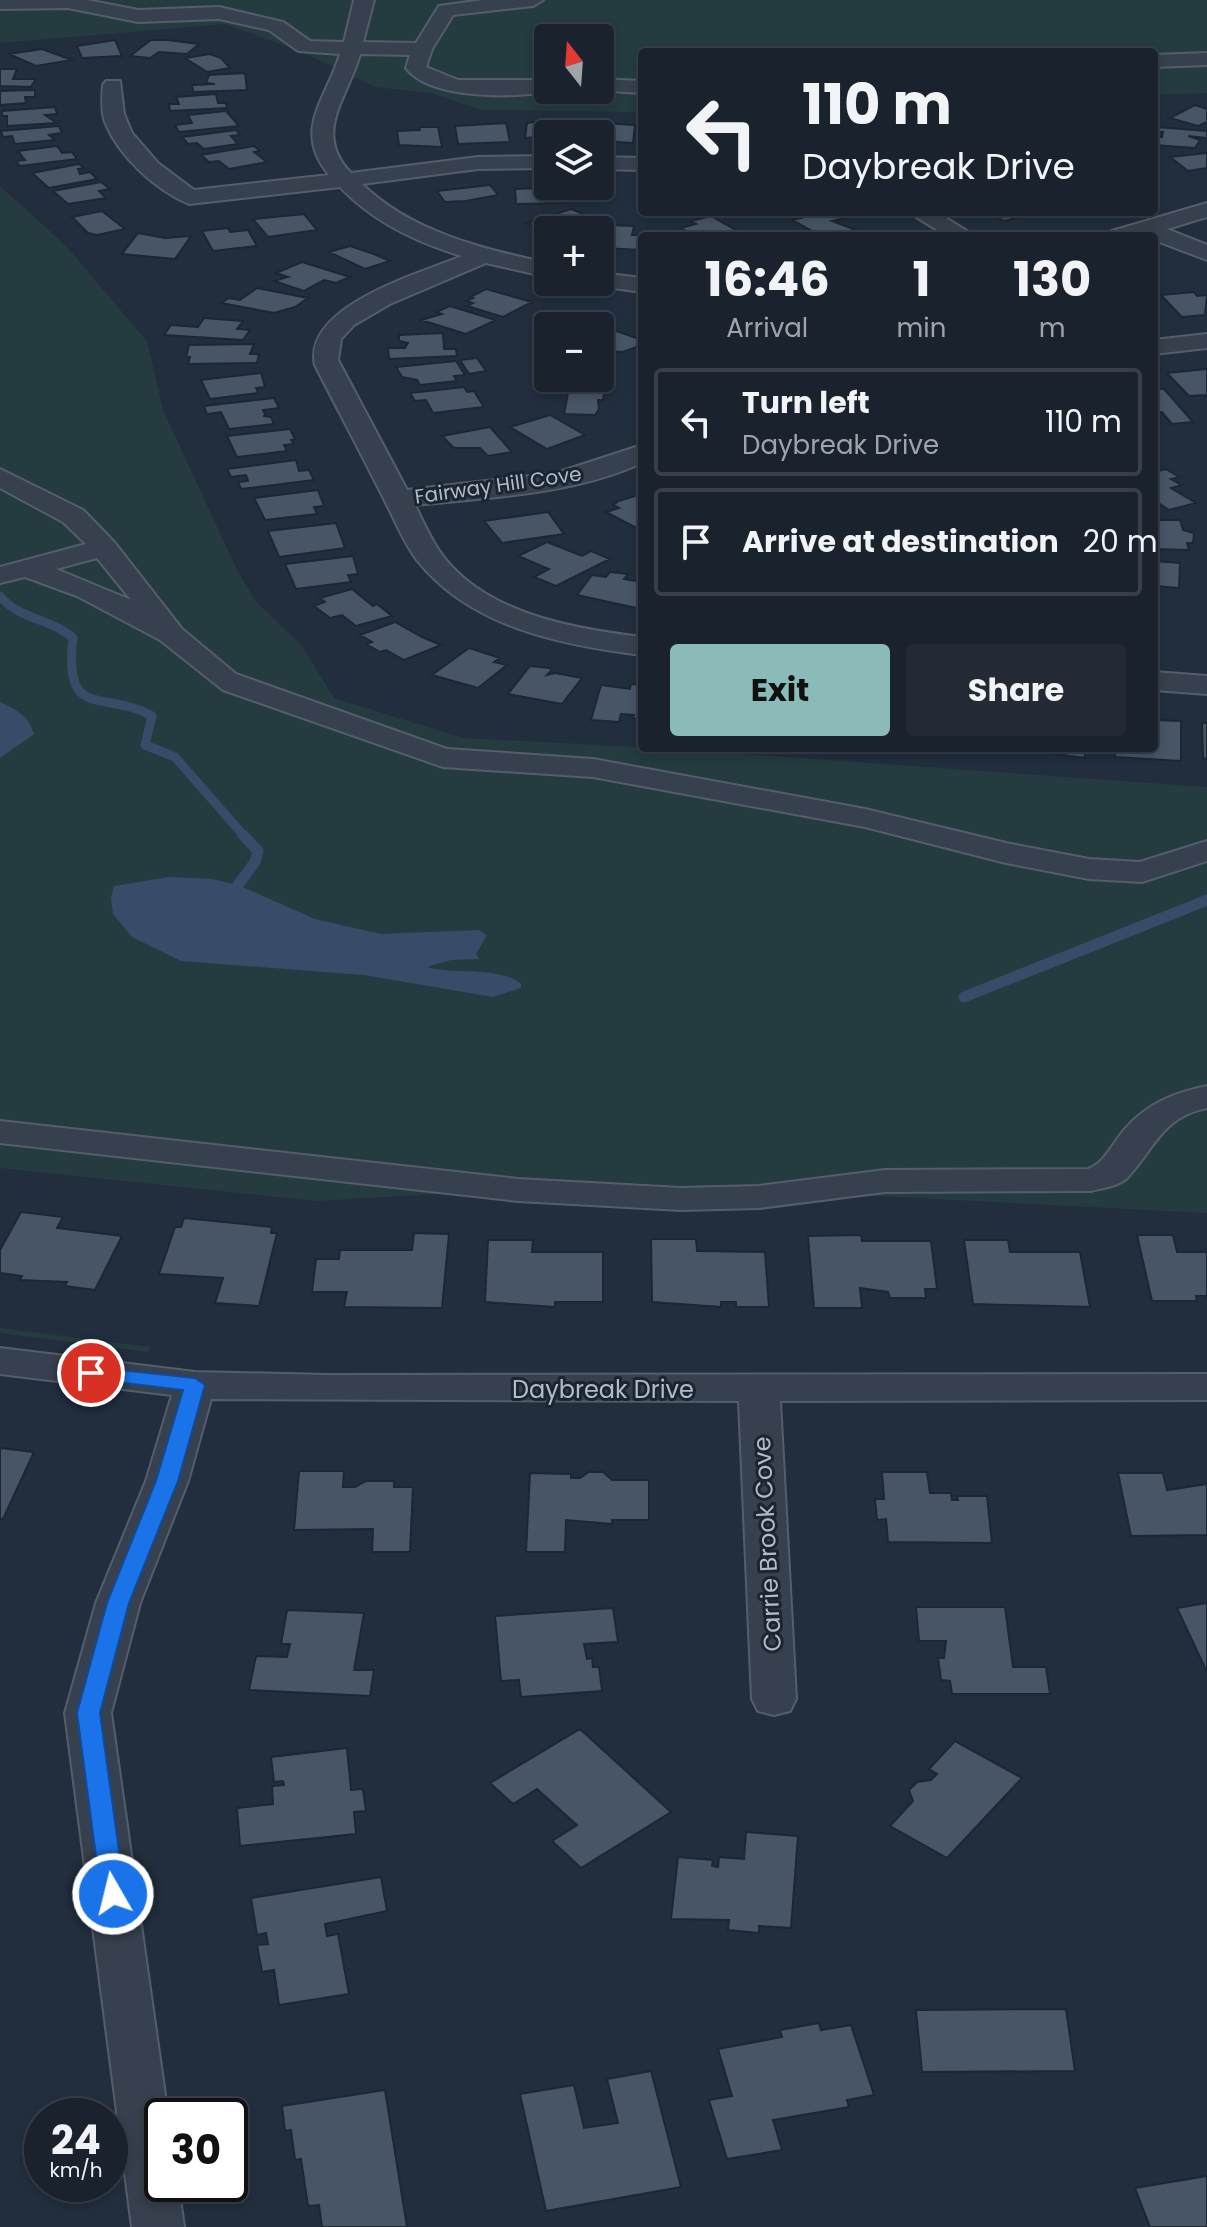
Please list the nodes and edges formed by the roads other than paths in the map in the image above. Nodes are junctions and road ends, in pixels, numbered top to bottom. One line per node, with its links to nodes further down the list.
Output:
1 (229, 0): 5 (street)
2 (364, 0): 6 (street)
3 (533, 0): 7 (street)
4 (0, 3): 5 (street)
5 (248, 18): 6 (street)
6 (350, 48): 7 (street); 17 (street)
7 (422, 49): 11 (street)
8 (1207, 59): 9 (street)
9 (1158, 61)
10 (113, 85): 17 (street)
11 (534, 86)
12 (614, 86): 13 (street)
13 (638, 87)
14 (534, 162): 17 (street)
15 (614, 163): 16 (street)
16 (638, 164)
17 (344, 181): 26 (street)
18 (1207, 210): 20 (street)
19 (926, 216): 21 (street)
20 (1146, 229): 22 (street); 23 (street)
21 (956, 232)
22 (1135, 232)
23 (1154, 232)
24 (1158, 234): 25 (street)
25 (1207, 253)
26 (484, 255): 27 (street); 34 (street)
27 (534, 267)
28 (614, 282): 29 (street)
29 (638, 285)
30 (1207, 341): 31 (street)
31 (1158, 347)
32 (638, 455): 34 (street, Fairway Hill Cove)
33 (0, 477): 35 (street)
34 (399, 499): 38 (street)
35 (104, 548): 36 (street); 37 (street)
36 (10, 572): 37 (street)
37 (174, 638): 41 (street)
38 (638, 645)
39 (1158, 681): 40 (street)
40 (1207, 685)
41 (1207, 851)
42 (1207, 1097): 43 (street)
43 (0, 1132)
44 (0, 1361): 45 (street, Daybreak Drive)
45 (195, 1385): 47 (street, Daybreak Drive); 49 (street)
46 (1207, 1387): 47 (street, Daybreak Drive)
47 (759, 1390): 48 (street, Carrie Brook Cove)
48 (774, 1699)
49 (158, 2227)

